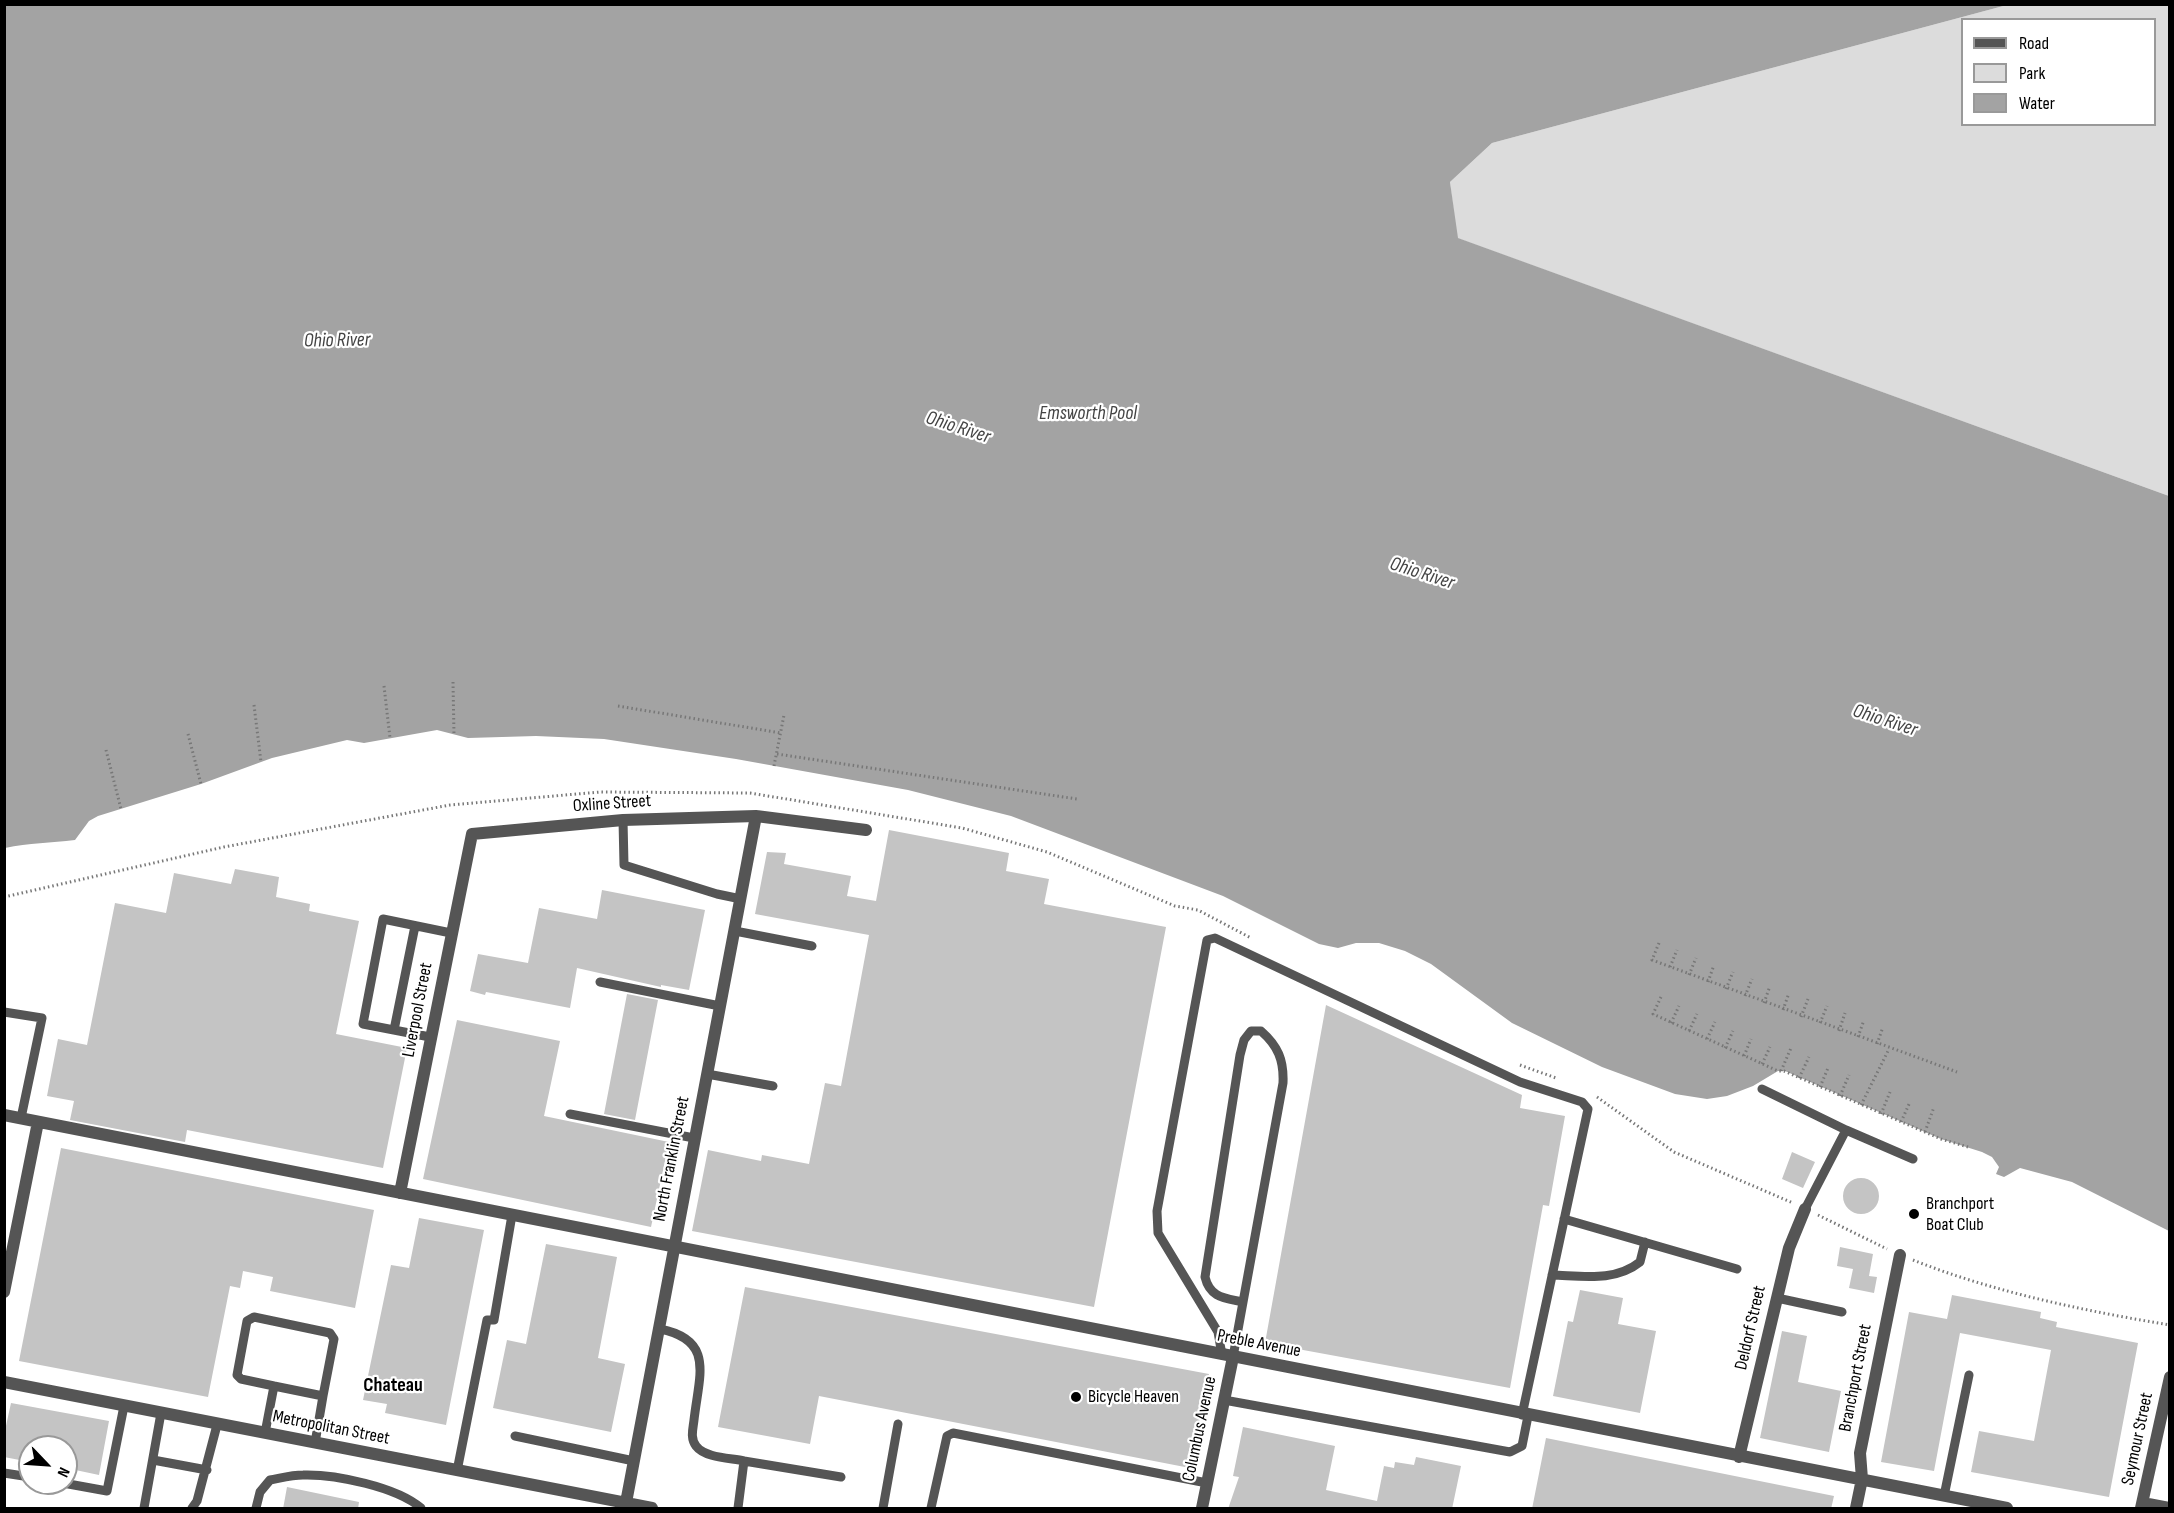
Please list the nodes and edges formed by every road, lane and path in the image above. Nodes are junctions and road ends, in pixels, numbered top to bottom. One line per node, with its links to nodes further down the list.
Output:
1 (453, 682): 8 (path)
2 (384, 686): 9 (path)
3 (254, 705): 12 (path)
4 (618, 706): 6 (path)
5 (784, 715): 6 (path)
6 (781, 733): 11 (path)
7 (188, 734): 14 (path)
8 (454, 735)
9 (390, 738)
10 (106, 750): 17 (path)
11 (777, 754): 13 (path); 16 (path)
12 (261, 762)
13 (774, 766)
14 (201, 784)
15 (750, 793): 22 (path)
16 (1077, 799)
17 (121, 809)
18 (756, 816): 19 (street, Oxline Street); 20 (street, Oxline Street); 23 (street, North Franklin Street)
19 (623, 820): 21 (street, Oxline Street); 23 (lane)
20 (866, 830)
21 (472, 834): 26 (street, Liverpool Street)
22 (4, 897)
23 (741, 899): 25 (street, North Franklin Street)
24 (415, 926): 26 (lane); 58 (lane); 58 (lane)
25 (735, 931): 28 (lane); 45 (street, North Franklin Street)
26 (451, 933): 62 (street, Liverpool Street)
27 (1659, 943): 32 (path)
28 (812, 946)
29 (1677, 950): 32 (path)
30 (1696, 958): 34 (path)
31 (1714, 965): 37 (path)
32 (1670, 967): 34 (path)
33 (1733, 972): 39 (path)
34 (1689, 975): 37 (path)
35 (1752, 979): 41 (path)
36 (600, 982): 45 (lane)
37 (1708, 982): 39 (path)
38 (1770, 986): 44 (path)
39 (1726, 989): 41 (path)
40 (1790, 993): 48 (path)
41 (1745, 996): 44 (path)
42 (1661, 998): 54 (path)
43 (1808, 999): 52 (path)
44 (1764, 1003): 48 (path)
45 (720, 1006): 77 (street, North Franklin Street)
46 (1679, 1006): 54 (path)
47 (1827, 1006): 56 (path)
48 (1783, 1010): 52 (path)
49 (4, 1012): 91 (lane)
50 (1845, 1013): 59 (path)
51 (1697, 1014): 60 (path)
52 (1801, 1017): 56 (path)
53 (1864, 1020): 63 (path)
54 (1671, 1023): 60 (path)
55 (1715, 1023): 64 (path)
56 (1820, 1023): 59 (path)
57 (1883, 1027): 66 (path)
58 (394, 1030): 62 (lane)
59 (1839, 1030): 63 (path)
60 (1689, 1031): 64 (path)
61 (1733, 1031): 68 (path)
62 (430, 1037): 99 (street, Liverpool Street)
63 (1858, 1037): 66 (path)
64 (1707, 1039): 68 (path)
65 (1751, 1039): 71 (path)
66 (1877, 1044): 70 (path)
67 (1770, 1047): 73 (path)
68 (1725, 1048): 71 (path)
69 (1791, 1048): 75 (path)
70 (1889, 1049): 76 (path); 86 (path)
71 (1744, 1056): 73 (path)
72 (1809, 1057): 79 (path)
73 (1762, 1064): 75 (path)
74 (1828, 1068): 81 (path)
75 (1781, 1071): 79 (path)
76 (1957, 1072)
77 (707, 1074): 80 (lane); 96 (street, North Franklin Street)
78 (1849, 1075): 84 (path)
79 (1799, 1078): 81 (path)
80 (772, 1086)
81 (1820, 1087): 84 (path)
82 (1762, 1089): 94 (lane)
83 (1890, 1092): 89 (path)
84 (1840, 1096): 86 (path)
85 (1910, 1102): 93 (path)
86 (1861, 1105): 89 (path)
87 (1934, 1107): 95 (path)
88 (570, 1114): 96 (lane)
89 (1881, 1114): 93 (path)
90 (4, 1115): 91 (street)
91 (21, 1119): 92 (street)
92 (38, 1122): 99 (street, Preble Avenue); 108 (street)
93 (1901, 1122): 95 (path)
94 (1846, 1130): 98 (lane); 100 (lane)
95 (1925, 1132): 97 (path)
96 (694, 1138): 104 (street, North Franklin Street)
97 (1968, 1147)
98 (1913, 1158)
99 (400, 1193): 101 (street, Preble Avenue)
100 (1805, 1209): 109 (street, Deldorf Street)
101 (512, 1215): 104 (street, Preble Avenue); 133 (lane)
102 (1564, 1219): 103 (lane); 107 (lane); 113 (lane)
103 (1645, 1242): 106 (lane); 107 (lane)
104 (675, 1247): 112 (street, North Franklin Street); 113 (street, Preble Avenue)
105 (1900, 1255): 135 (street, Branchport Street)
106 (1737, 1269)
107 (1552, 1275): 122 (lane)
108 (4, 1292)
109 (1777, 1298): 111 (lane); 128 (street, Deldorf Street)
110 (1243, 1302): 110 (lane); 113 (lane)
111 (1842, 1312)
112 (660, 1329): 130 (street, North Franklin Street); 131 (lane)
113 (1227, 1356): 119 (street, Columbus Avenue); 122 (street, Preble Avenue)
114 (1968, 1375): 138 (lane)
115 (2169, 1377): 140 (street, Seymour Street)
116 (4, 1382): 120 (street, Metropolitan Street)
117 (274, 1386): 118 (lane); 118 (lane); 125 (lane)
118 (323, 1396): 127 (lane)
119 (1224, 1400): 122 (lane); 136 (street, Columbus Avenue)
120 (124, 1406): 121 (street, Metropolitan Street); 137 (lane)
121 (161, 1413): 124 (street, Metropolitan Street); 129 (lane)
122 (1525, 1415): 128 (street, Preble Avenue)
123 (898, 1424): 147 (lane)
124 (217, 1425): 125 (street, Metropolitan Street); 132 (lane)
125 (265, 1433): 127 (street, Metropolitan Street)
126 (515, 1436): 130 (lane)
127 (315, 1443): 133 (street, Metropolitan Street)
128 (1739, 1457): 135 (street, Preble Avenue)
129 (153, 1460): 132 (lane); 141 (lane)
130 (634, 1461): 139 (street, North Franklin Street)
131 (744, 1461): 134 (lane); 146 (lane)
132 (207, 1470): 142 (lane)
133 (457, 1471): 139 (street, Metropolitan Street)
134 (841, 1477)
135 (1862, 1479): 138 (street, Preble Avenue); 150 (street, Branchport Street)
136 (1207, 1483): 148 (lane); 149 (street, Columbus Avenue)
137 (78, 1486)
138 (1944, 1496): 151 (street, Preble Avenue)
139 (626, 1506): 145 (street, Metropolitan Street)
140 (2142, 1506): 152 (street)
141 (143, 1508)
142 (192, 1509)
143 (256, 1509): 144 (lane)
144 (421, 1509)
145 (652, 1509)
146 (738, 1509)
147 (883, 1509)
148 (932, 1509)
149 (1202, 1509)
150 (1856, 1509)
151 (2007, 1509)
152 (2169, 1509)

